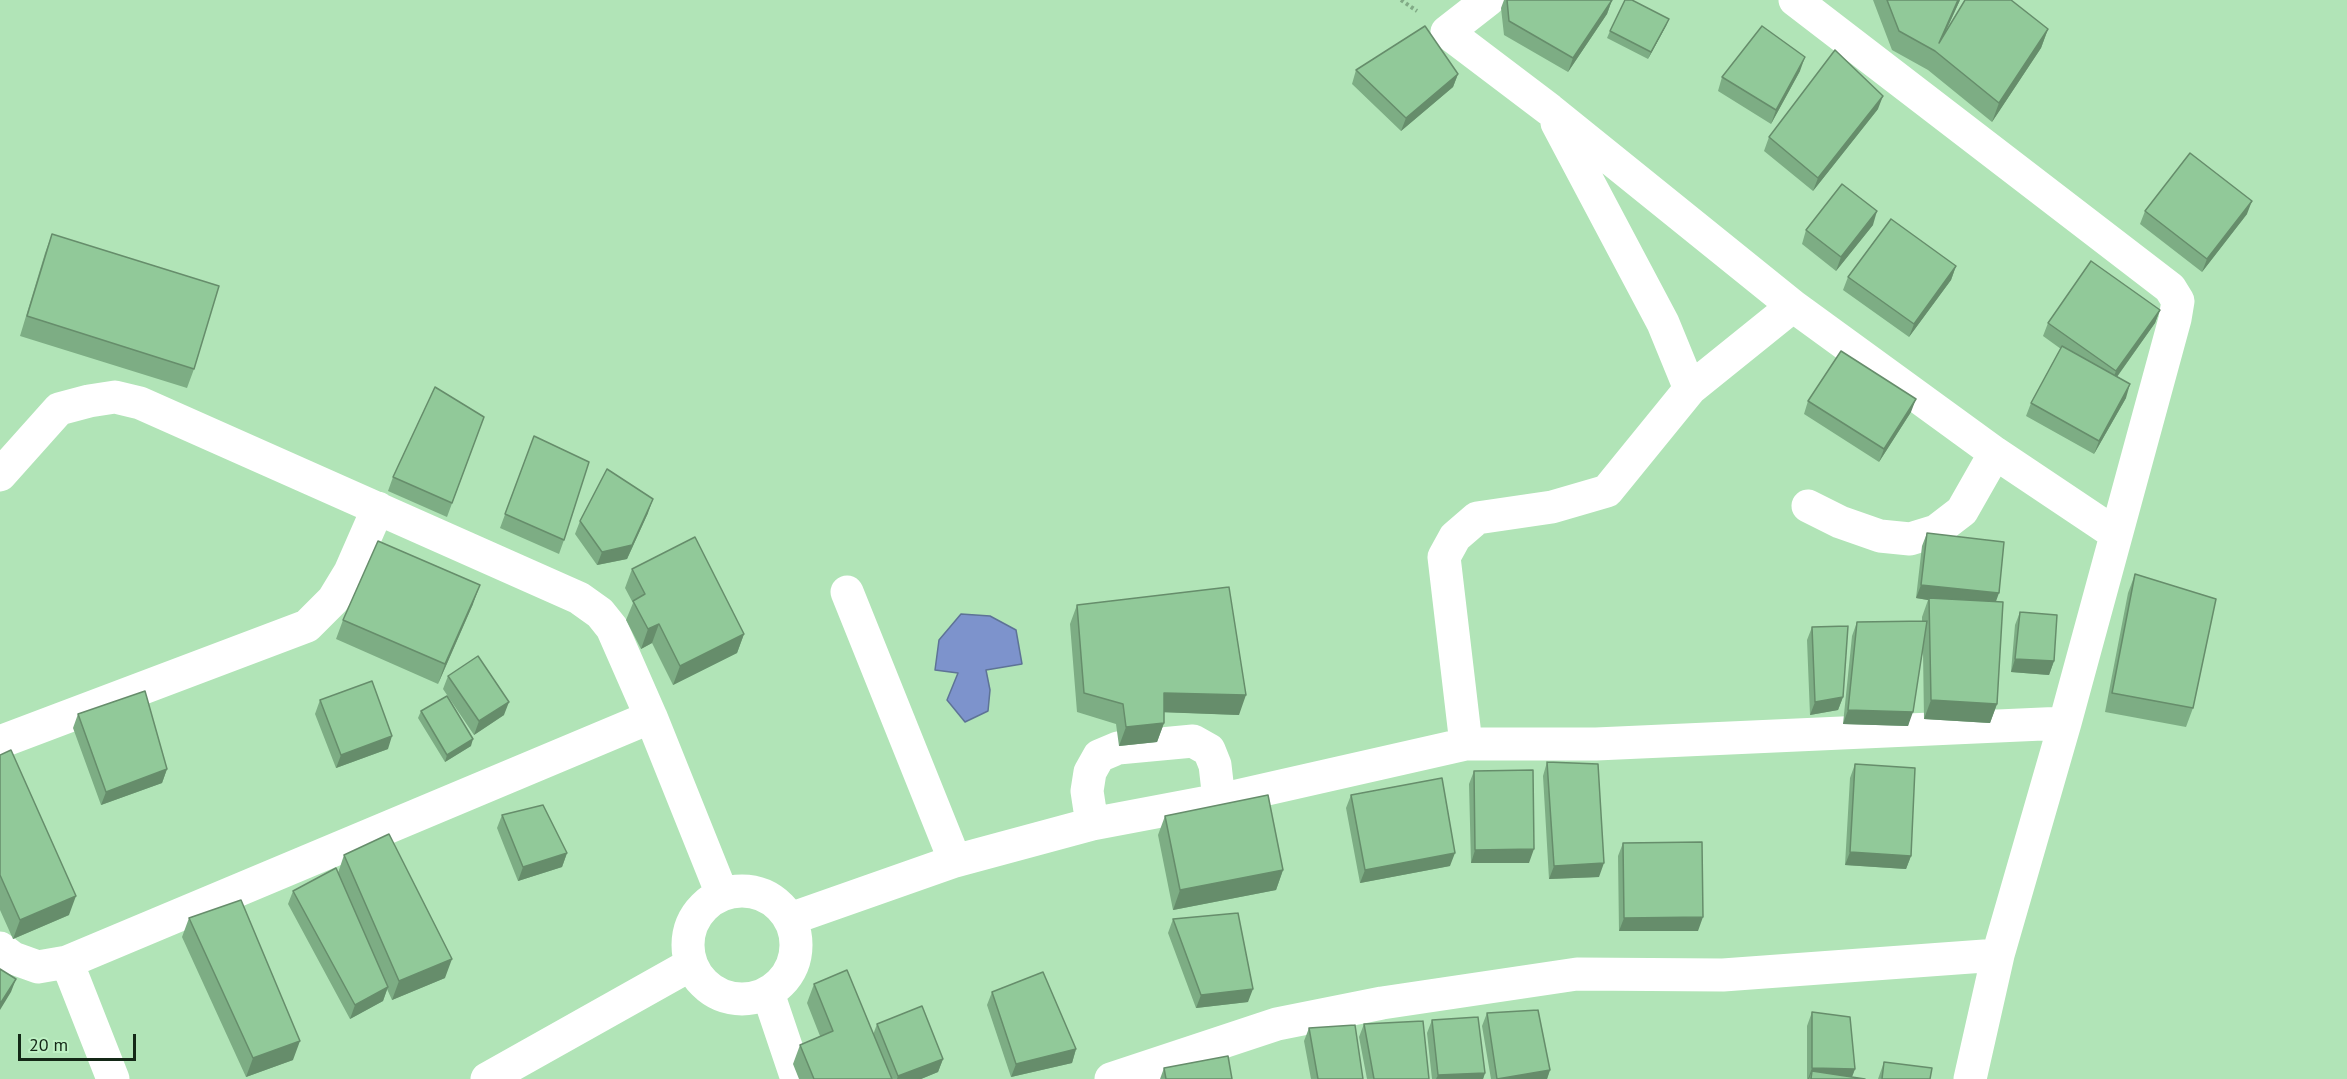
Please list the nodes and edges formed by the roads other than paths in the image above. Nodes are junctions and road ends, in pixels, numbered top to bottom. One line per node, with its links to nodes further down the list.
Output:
1 (1488, 0): 3 (street)
2 (1795, 0): 10 (street)
3 (1550, 110): 4 (street); 5 (street)
4 (1793, 306): 5 (street); 6 (street)
5 (1690, 389): 15 (street)
6 (1995, 453): 8 (street); 10 (street)
7 (0, 475): 9 (street)
8 (1808, 506)
9 (378, 508): 12 (street); 14 (street)
10 (2115, 534): 13 (street)
11 (847, 592): 18 (street)
12 (651, 717): 19 (street); 23 (street)
13 (2065, 723): 15 (street); 22 (street)
14 (0, 742)
15 (1466, 744): 16 (street)
16 (1219, 801): 17 (street); 17 (street)
17 (1092, 824): 18 (street)
18 (955, 861): 20 (street)
19 (722, 894): 20 (street); 24 (street)
20 (790, 919): 25 (street)
21 (0, 948): 23 (street)
22 (1998, 955): 29 (street); 30 (street)
23 (67, 962): 26 (street)
24 (690, 965): 25 (street); 27 (street)
25 (768, 993): 28 (street)
26 (113, 1079)
27 (487, 1079)
28 (797, 1079)
29 (1112, 1079)
30 (1970, 1079)

